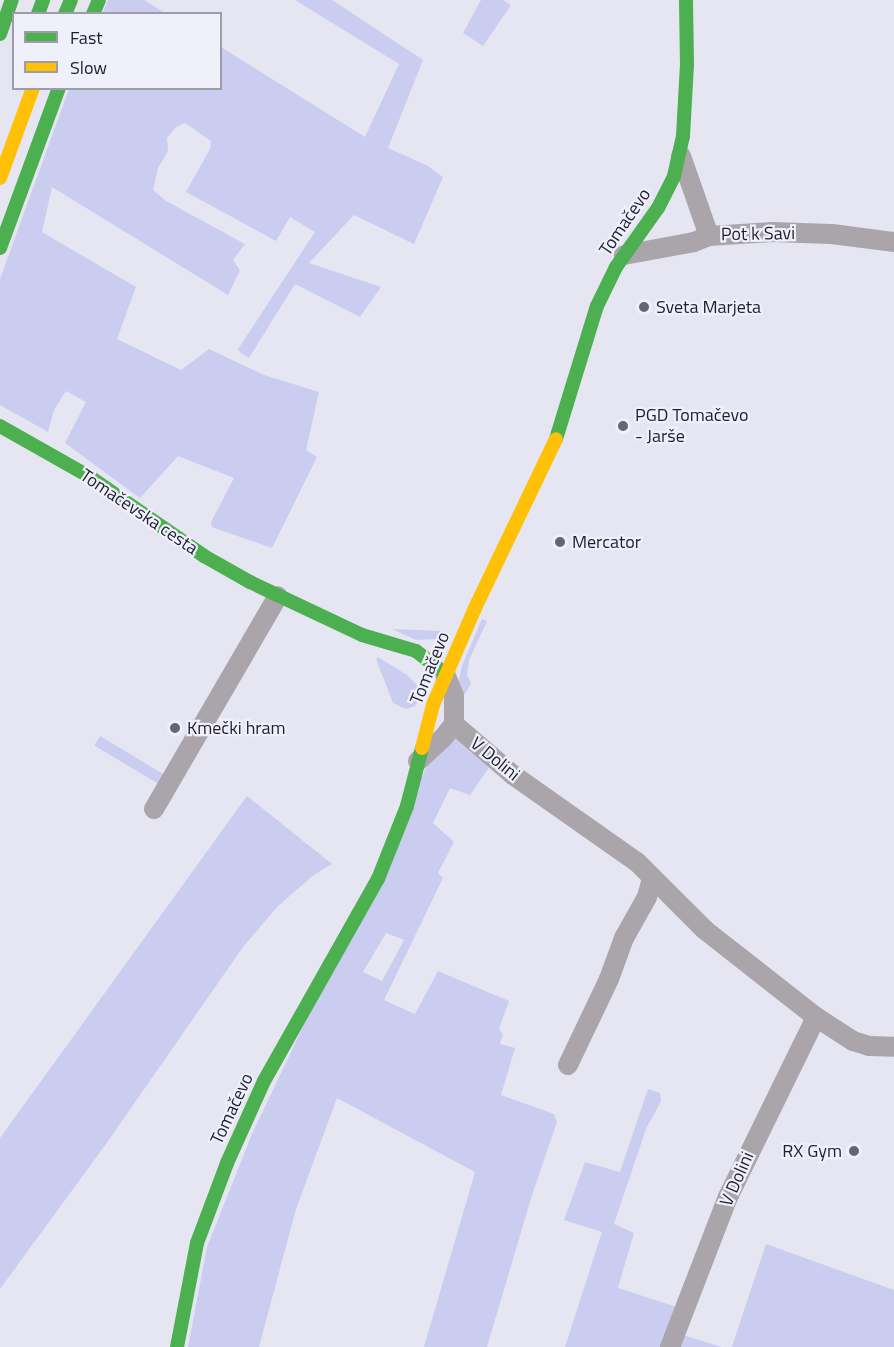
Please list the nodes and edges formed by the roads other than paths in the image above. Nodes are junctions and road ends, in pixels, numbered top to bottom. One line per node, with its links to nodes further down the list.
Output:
1 (12, 0): 3 (main road)
2 (686, 0): 6 (main road, Tomačevo)
3 (0, 34)
4 (32, 90): 7 (main road)
5 (58, 90): 10 (main road)
6 (681, 156): 8 (street); 11 (main road, Tomačevo)
7 (0, 178)
8 (710, 236): 9 (street, Pot k Savi); 11 (street, Pot k Savi)
9 (894, 242)
10 (0, 248)
11 (624, 255): 16 (main road, Tomačevo)
12 (0, 426): 13 (main road, Tomačevska cesta)
13 (278, 596): 14 (main road, Tomačevska cesta); 20 (street)
14 (378, 640): 15 (main road, Tomačevska cesta); 16 (main road, Tomačevska cesta)
15 (392, 658)
16 (445, 674): 17 (main road); 18 (street, V Dolini); 19 (main road, Tomačevo)
17 (424, 676)
18 (454, 724): 19 (street, V Dolini); 21 (street, V Dolini)
19 (418, 761): 25 (main road, Tomačevo)
20 (154, 809)
21 (652, 878): 22 (street, V Dolini); 24 (street)
22 (816, 1017): 23 (street, V Dolini); 26 (street, V Dolini)
23 (894, 1047)
24 (568, 1065)
25 (177, 1347)
26 (670, 1347)

